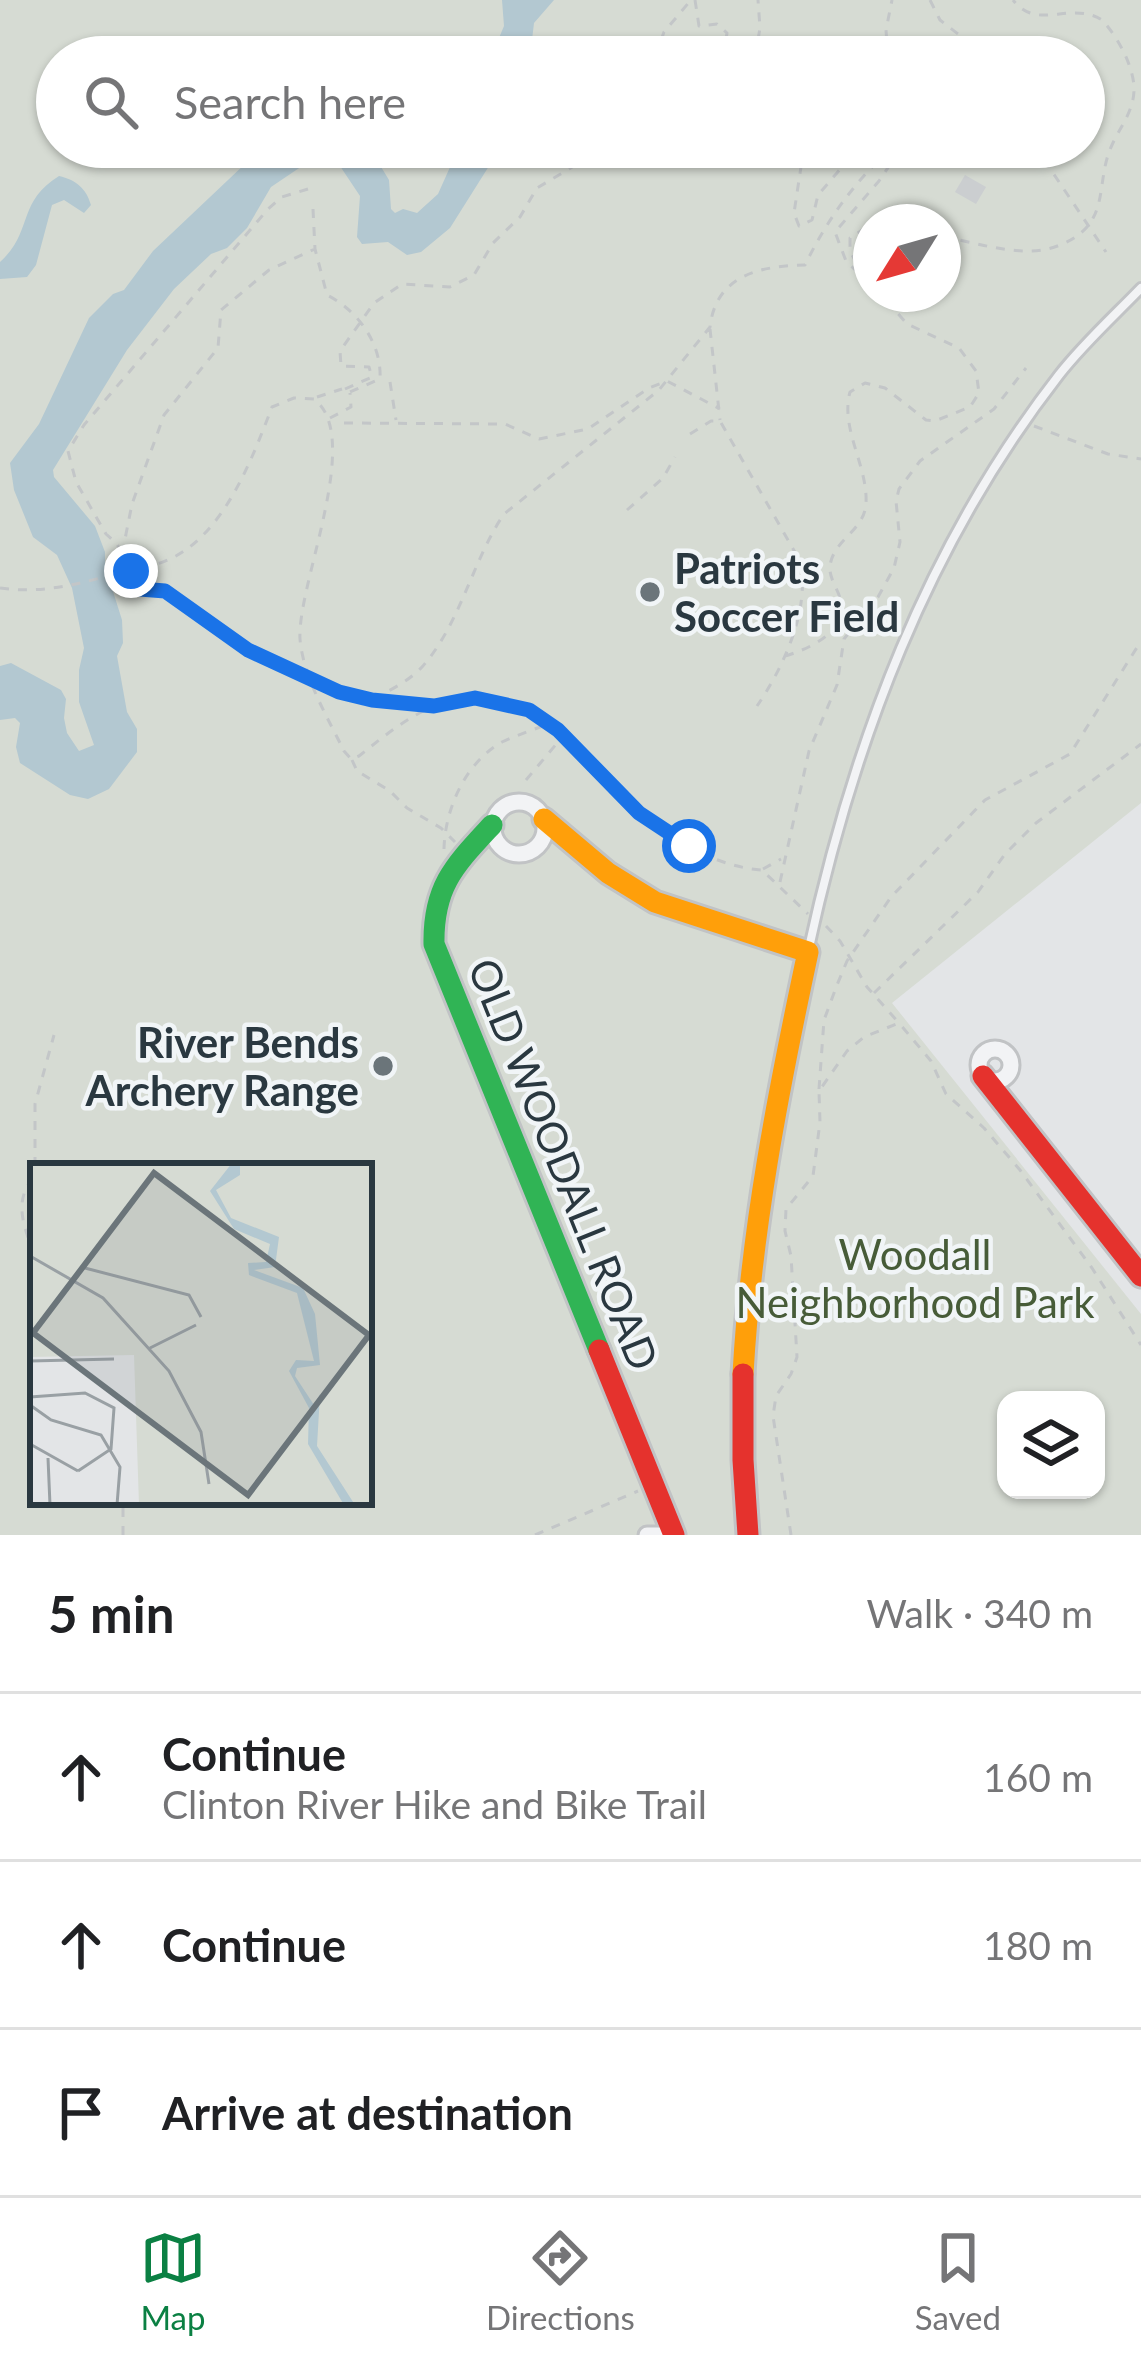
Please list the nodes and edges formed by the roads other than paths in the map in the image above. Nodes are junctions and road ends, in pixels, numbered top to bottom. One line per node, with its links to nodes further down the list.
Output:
1 (1141, 288): 6 (lane)
2 (526, 780): 3 (street)
3 (520, 801): 4 (street); 5 (street, OLD WOODALL ROAD)
4 (549, 830): 5 (street); 6 (street)
5 (483, 841): 11 (street, OLD WOODALL ROAD)
6 (808, 952): 12 (street)
7 (1010, 1073): 8 (street); 8 (street); 9 (street)
8 (983, 1076): 9 (street)
9 (1001, 1097): 10 (street)
10 (1141, 1276)
11 (663, 1532)
12 (748, 1535)

